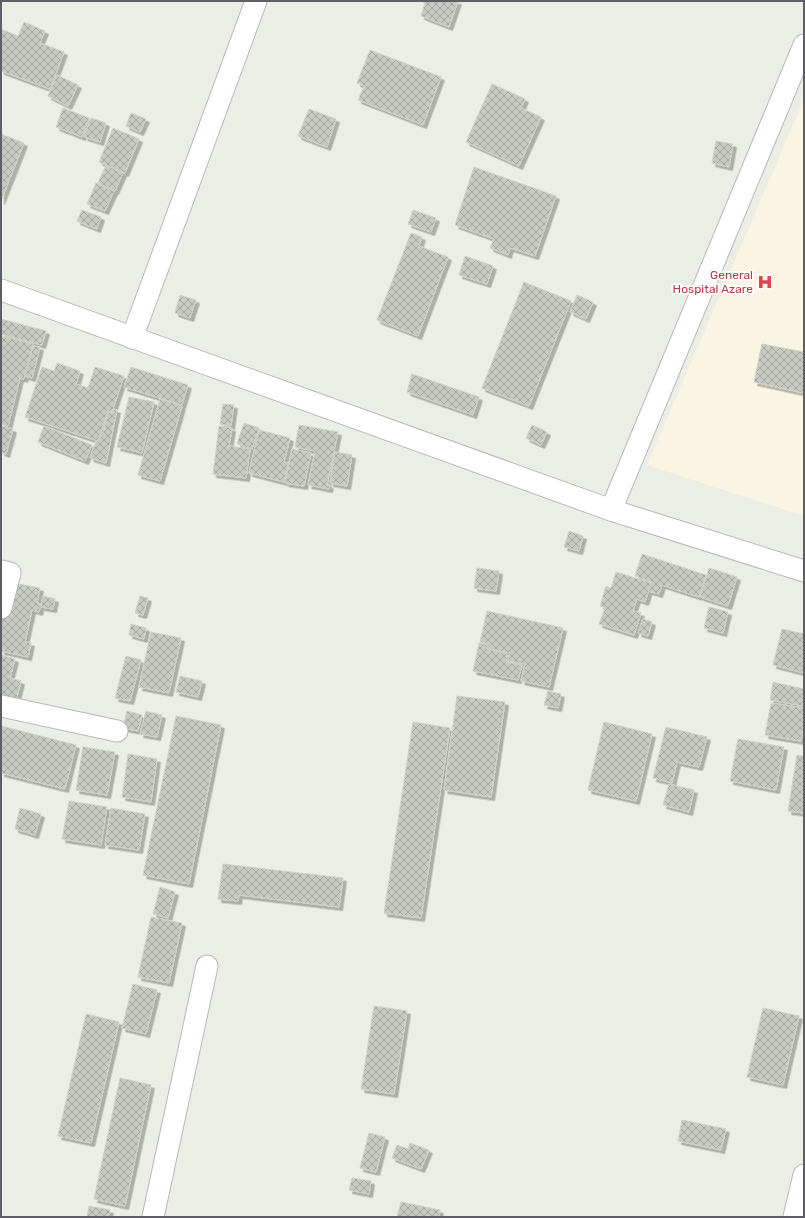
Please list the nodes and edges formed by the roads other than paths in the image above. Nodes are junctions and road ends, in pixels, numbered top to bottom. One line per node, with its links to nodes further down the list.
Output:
1 (256, 1): 4 (street)
2 (804, 45): 5 (street)
3 (1, 290): 4 (street)
4 (132, 338): 5 (street)
5 (611, 510): 7 (street)
6 (1, 571): 8 (street)
7 (804, 571)
8 (1, 608)
9 (1, 706): 10 (street)
10 (117, 731)
11 (207, 966): 13 (street)
12 (804, 1175): 14 (street)
13 (153, 1217)
14 (794, 1217)

